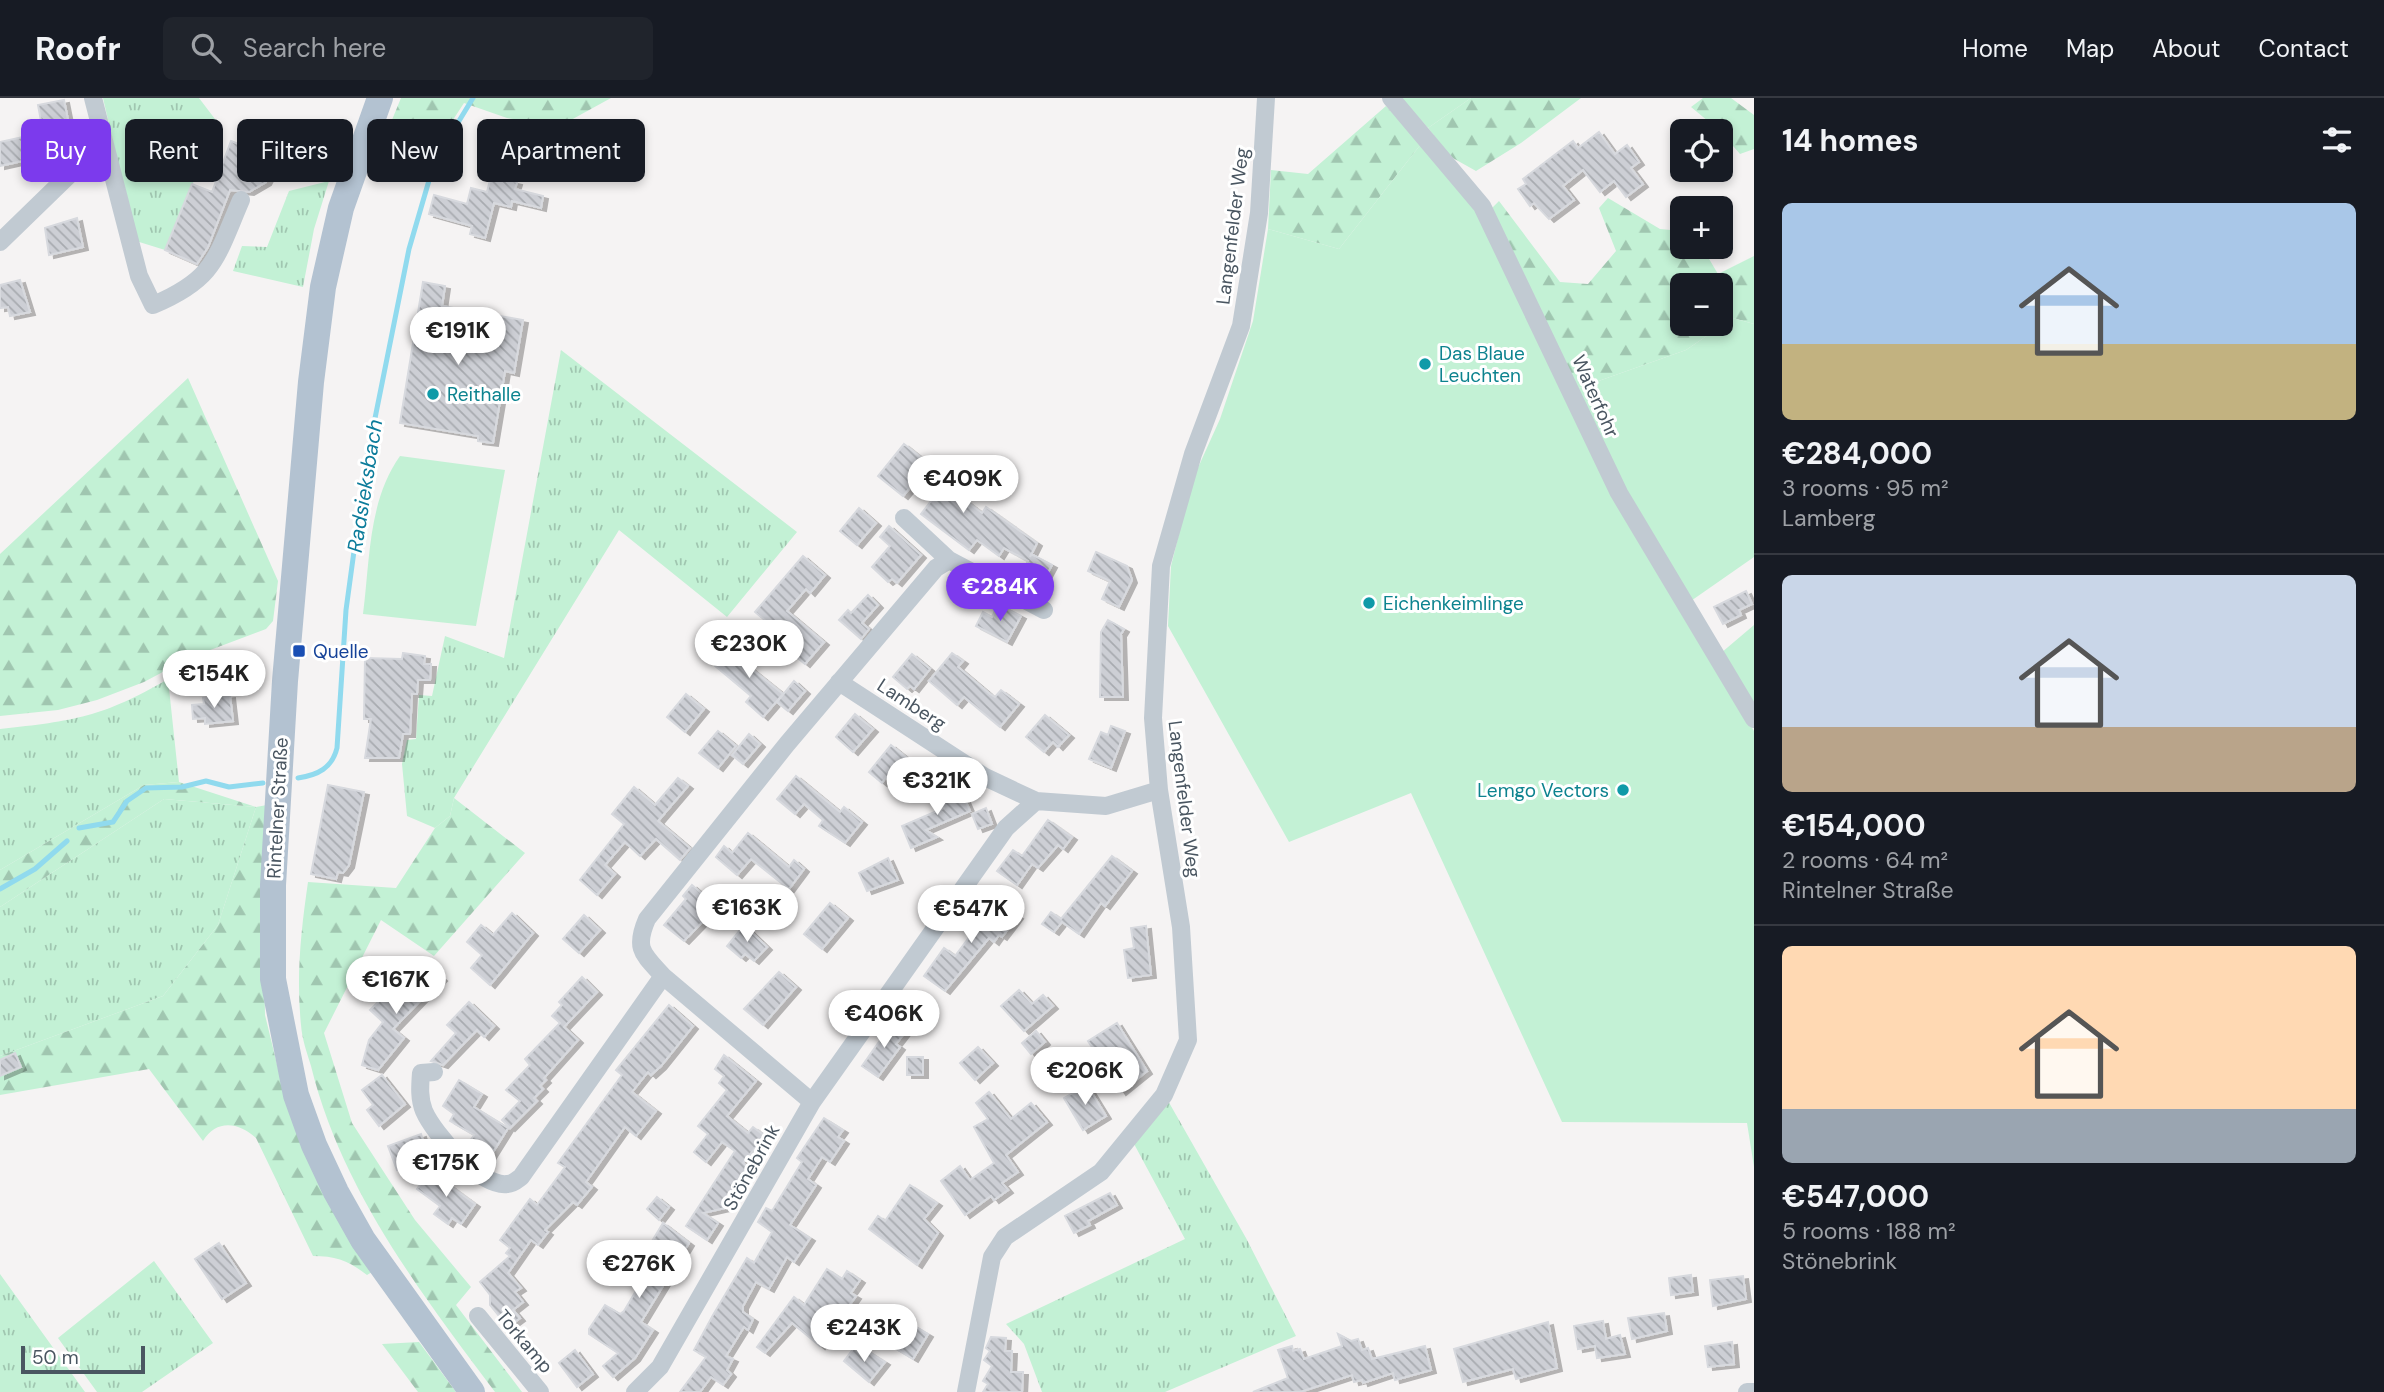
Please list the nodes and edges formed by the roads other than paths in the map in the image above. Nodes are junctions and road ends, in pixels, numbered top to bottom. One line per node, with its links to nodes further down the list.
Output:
1 (93, 98): 5 (street)
2 (380, 98): 21 (main road, Rintelner Straße)
3 (1266, 98): 15 (street, Langenfelder Weg)
4 (1391, 98): 14 (street, Waterfohr)
5 (98, 119)
6 (111, 172): 8 (street)
7 (62, 182): 9 (street)
8 (240, 200)
9 (0, 242)
10 (904, 517): 11 (street)
11 (950, 560): 12 (street); 13 (street)
12 (1044, 610)
13 (839, 682): 16 (street, Lamberg); 17 (street)
14 (1754, 719)
15 (1159, 790): 16 (street, Lamberg); 24 (street, Langenfelder Weg)
16 (1036, 801): 19 (street, Stönebrink)
17 (663, 976): 18 (street); 19 (street)
18 (434, 1072)
19 (812, 1102): 23 (street, Stönebrink)
20 (478, 1316): 22 (street, Torkamp)
21 (472, 1392)
22 (540, 1392)
23 (635, 1392)
24 (966, 1392)
25 (1747, 1392): 26 (street)
26 (1754, 1392)

